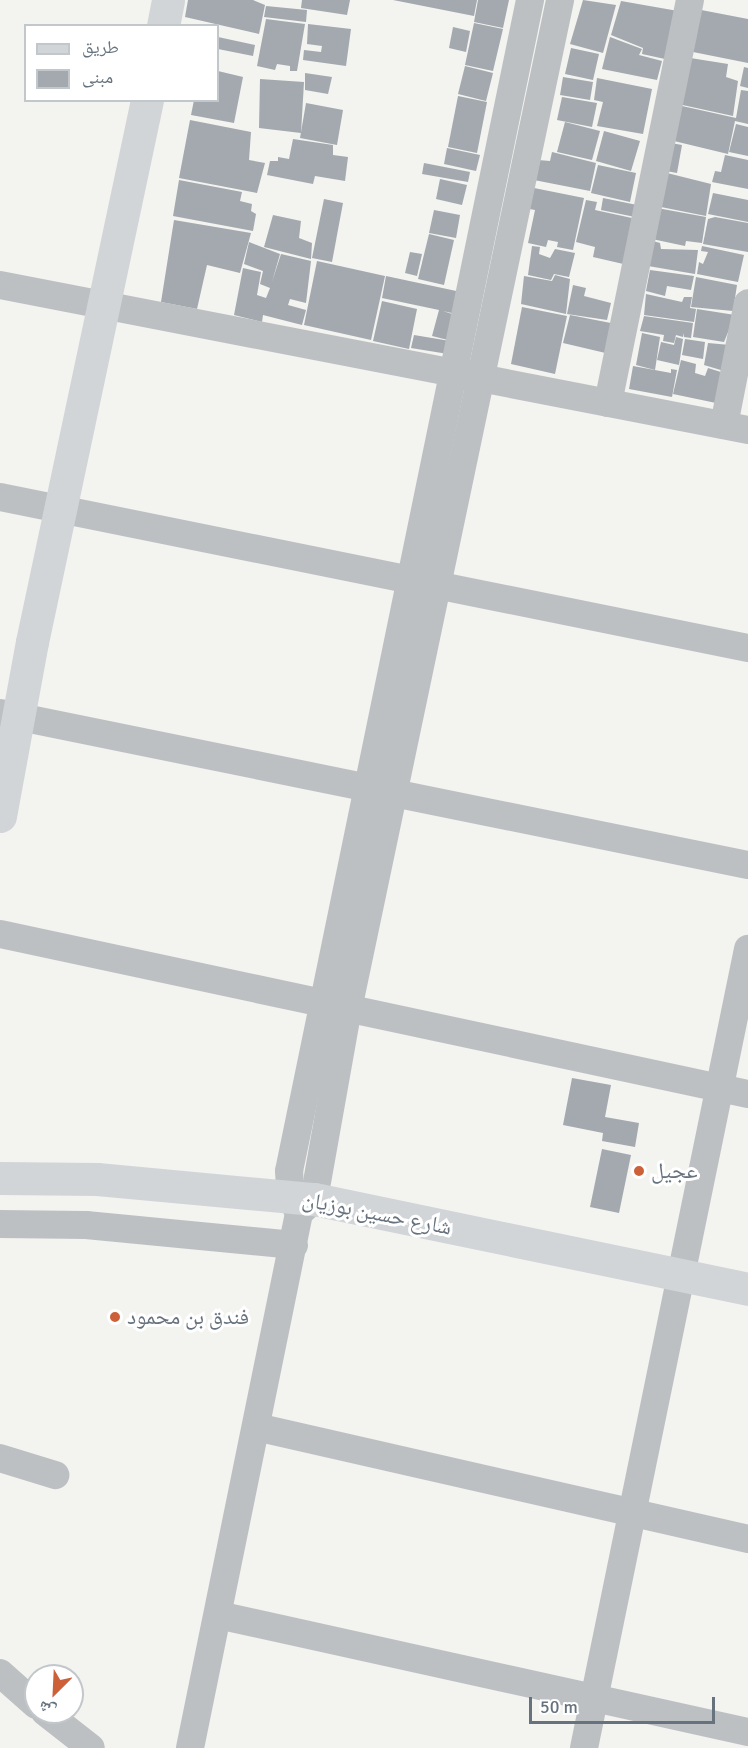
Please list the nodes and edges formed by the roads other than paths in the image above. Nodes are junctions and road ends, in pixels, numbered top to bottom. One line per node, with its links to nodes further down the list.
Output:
1 (168, 0): 5 (main road)
2 (530, 0): 10 (street)
3 (560, 0): 11 (street)
4 (690, 0): 12 (street)
5 (163, 24)
6 (147, 102): 9 (main road)
7 (0, 285): 9 (street)
8 (748, 303): 13 (street)
9 (103, 305): 10 (street); 15 (main road)
10 (453, 373): 11 (street); 16 (street)
11 (481, 378): 12 (street); 17 (street)
12 (608, 403): 13 (street)
13 (736, 427)
14 (0, 497): 15 (street)
15 (62, 509): 16 (street); 19 (main road)
16 (409, 579): 17 (street); 20 (street)
17 (436, 585): 18 (street); 20 (street)
18 (748, 648)
19 (10, 715): 20 (street); 21 (main road)
20 (382, 790): 22 (street); 25 (street)
21 (0, 816)
22 (748, 864)
23 (0, 934): 25 (street)
24 (748, 949): 26 (street)
25 (335, 1006): 26 (street); 29 (street)
26 (719, 1088): 27 (street); 32 (street)
27 (748, 1094)
28 (0, 1178): 29 (main road, شارع حسين بوزيان)
29 (301, 1202): 31 (street); 32 (main road, شارع حسين بوزيان)
30 (0, 1224): 31 (street)
31 (294, 1245): 34 (street)
32 (682, 1275): 33 (main road, شارع حسين بوزيان); 37 (street)
33 (748, 1289)
34 (256, 1427): 37 (street); 39 (street)
35 (0, 1458): 36 (street)
36 (55, 1475)
37 (633, 1512): 38 (street); 42 (street)
38 (748, 1539)
39 (218, 1615): 42 (street); 46 (street)
40 (0, 1673): 41 (street)
41 (24, 1694)
42 (594, 1700): 44 (street); 47 (street)
43 (60, 1724): 45 (street)
44 (748, 1732)
45 (91, 1748)
46 (190, 1748)
47 (584, 1748)

